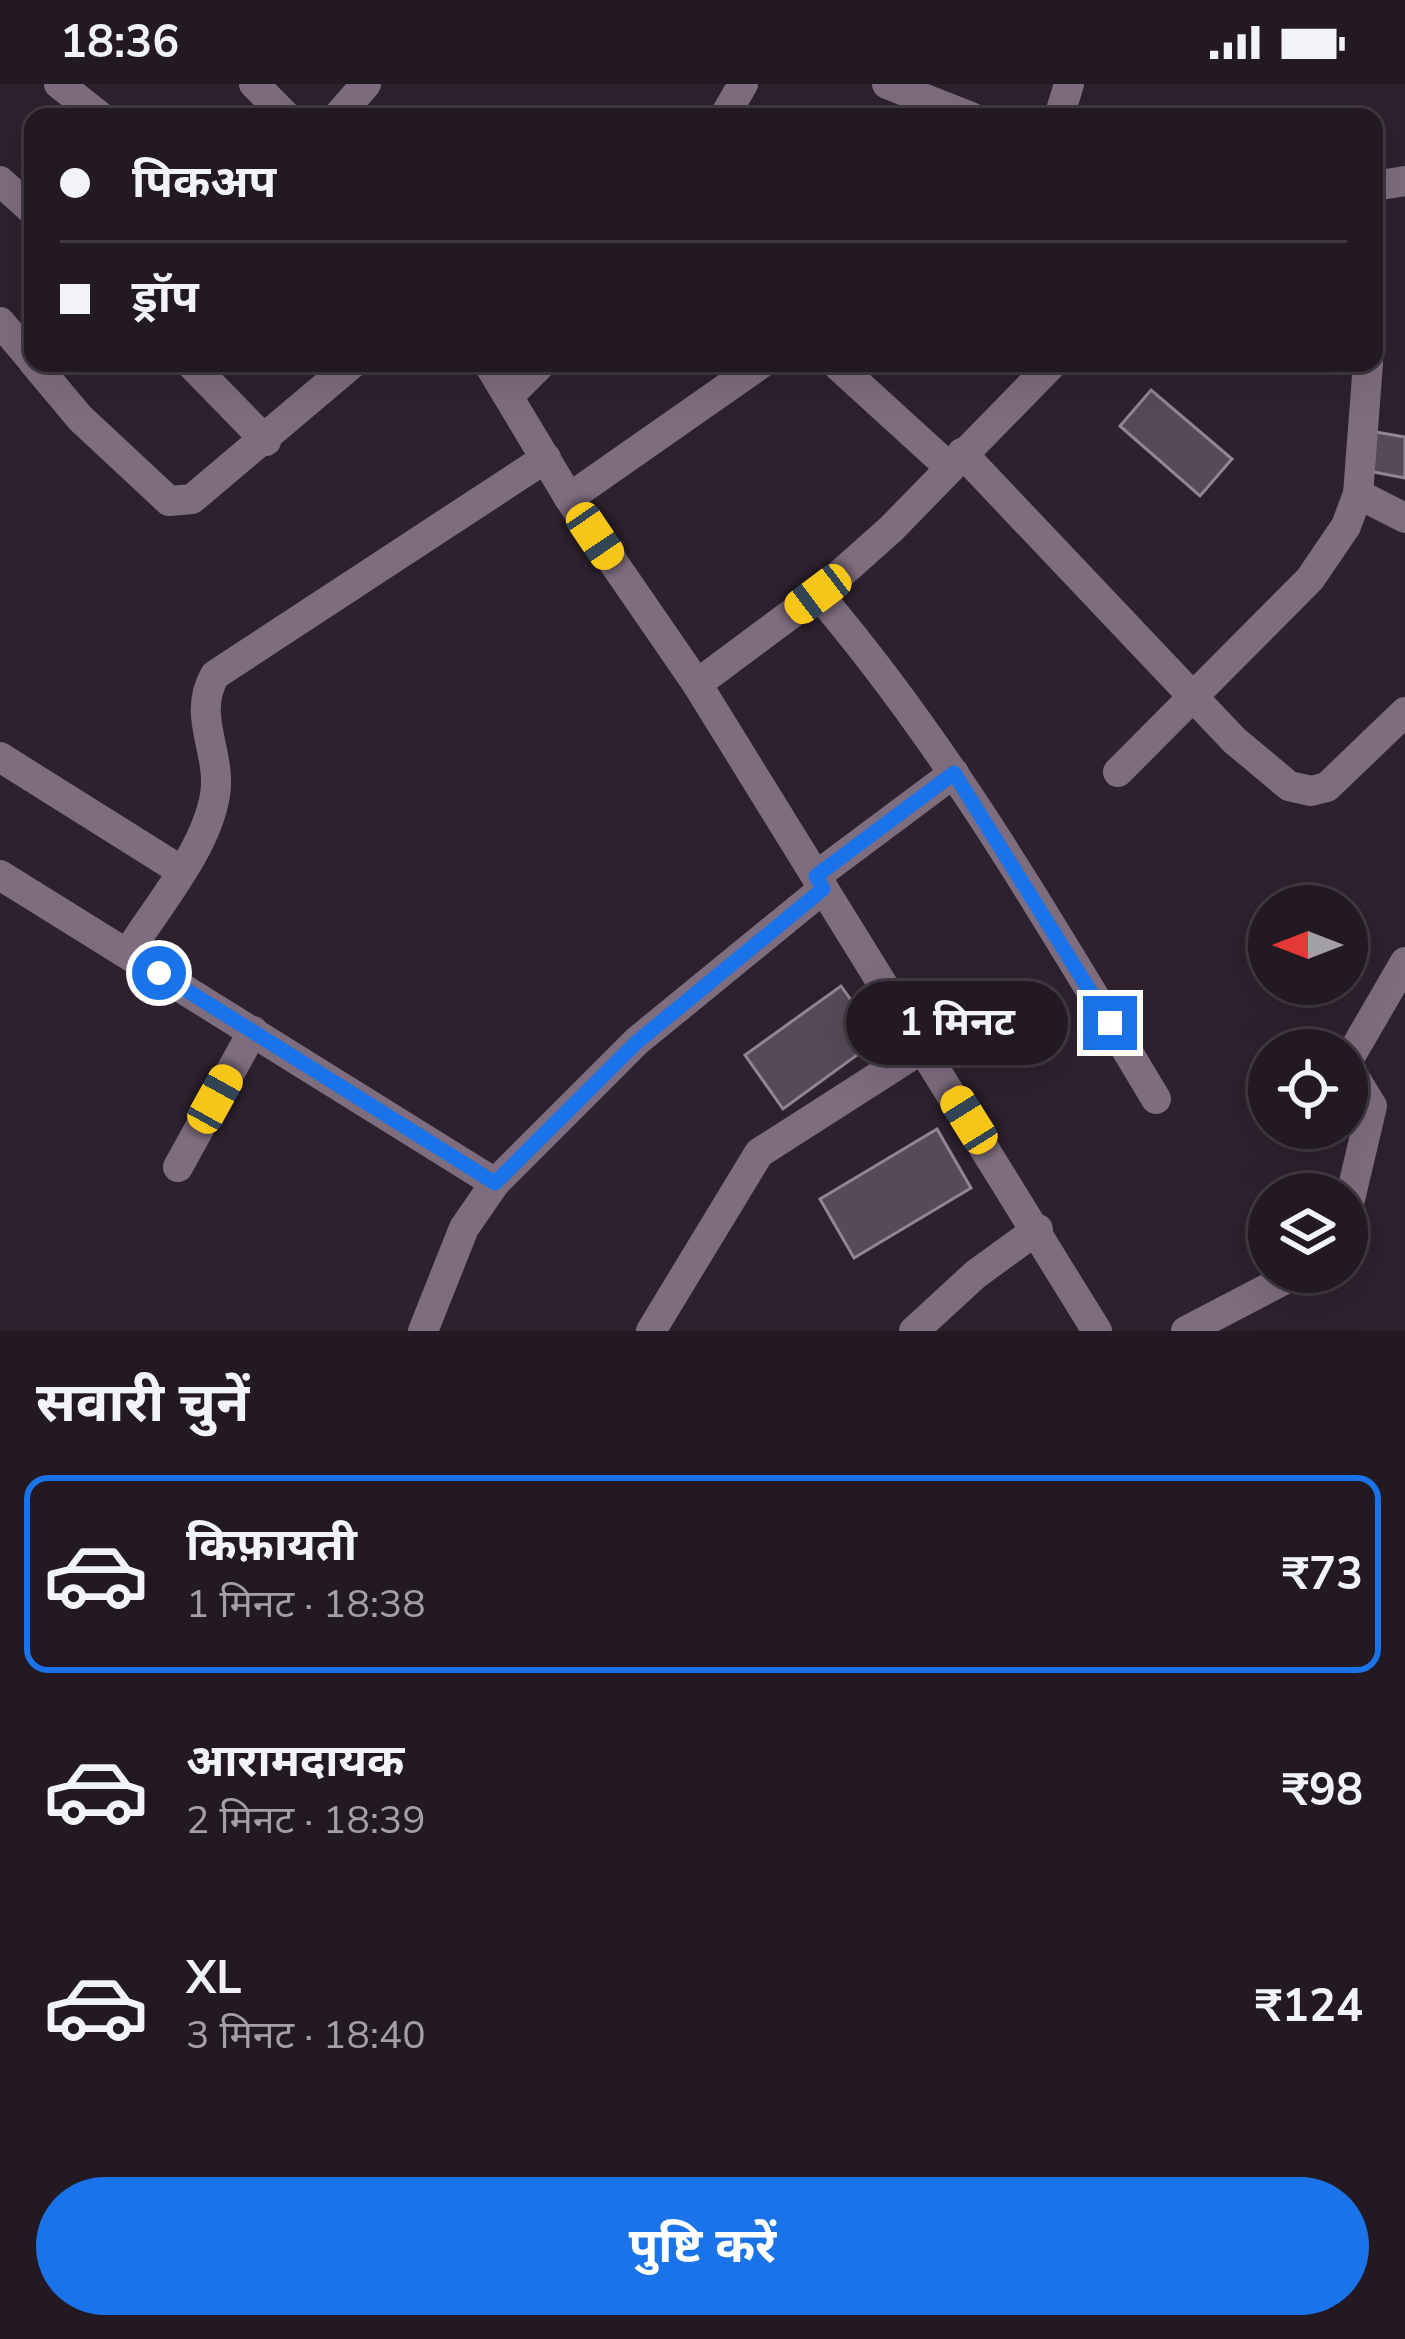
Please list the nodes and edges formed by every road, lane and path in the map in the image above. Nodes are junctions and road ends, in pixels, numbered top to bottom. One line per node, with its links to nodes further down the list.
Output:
1 (59, 84): 5 (street)
2 (254, 84): 6 (street)
3 (366, 84): 7 (street)
4 (887, 84): 8 (street)
5 (90, 108)
6 (278, 108)
7 (345, 108)
8 (948, 108)
9 (0, 181): 10 (street)
10 (24, 203)
11 (0, 322): 12 (street)
12 (24, 350)
13 (42, 372): 23 (street)
14 (199, 372): 23 (street)
15 (340, 372): 23 (street)
16 (494, 372): 22 (street)
17 (533, 372): 22 (street)
18 (748, 372): 27 (street)
19 (846, 372): 25 (street)
20 (1044, 372): 25 (street)
21 (1367, 372): 26 (street)
22 (509, 396): 24 (street)
23 (266, 441)
24 (546, 458): 27 (street); 36 (street)
25 (956, 460): 29 (street); 31 (street)
26 (1358, 494): 28 (street); 31 (street)
27 (569, 498): 30 (street)
28 (1405, 518)
29 (818, 594): 30 (street); 35 (street)
30 (697, 684): 38 (street)
31 (1191, 694): 32 (street); 34 (street)
32 (1405, 712)
33 (0, 757): 36 (street)
34 (1118, 772)
35 (954, 773): 38 (street); 44 (street)
36 (180, 870): 39 (street)
37 (0, 875): 39 (street)
38 (820, 882): 43 (street); 46 (street)
39 (128, 953): 42 (street)
40 (1405, 962): 41 (street)
41 (1367, 1029)
42 (253, 1031): 45 (street); 46 (street)
43 (923, 1048): 47 (street); 50 (street)
44 (1156, 1099)
45 (178, 1167)
46 (495, 1183): 49 (street)
47 (1038, 1229): 51 (street); 52 (street)
48 (1259, 1293): 53 (street)
49 (423, 1331)
50 (651, 1331)
51 (914, 1331)
52 (1097, 1331)
53 (1186, 1331)

